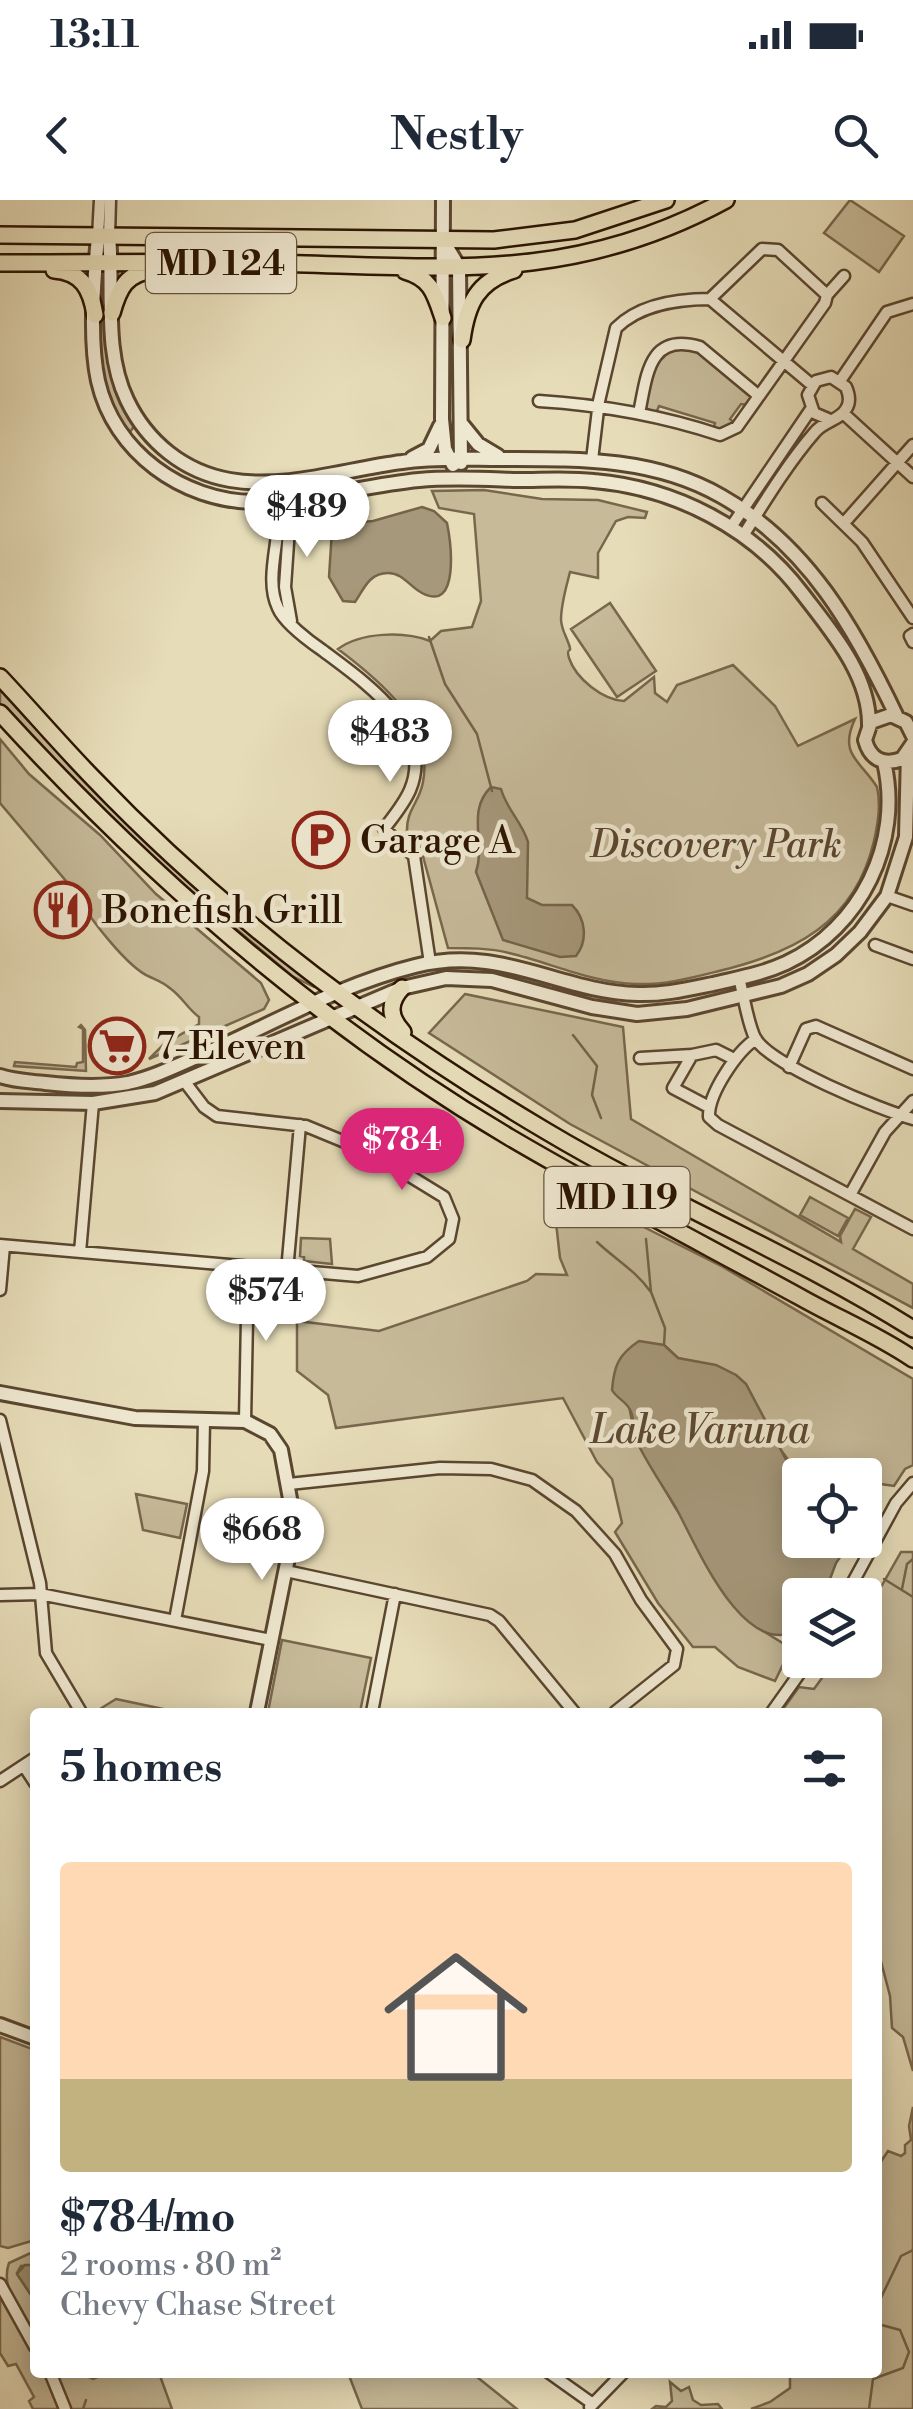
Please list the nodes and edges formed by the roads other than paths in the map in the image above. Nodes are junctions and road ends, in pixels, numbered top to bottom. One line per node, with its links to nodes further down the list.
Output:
1 (100, 200): 7 (street)
2 (110, 200): 7 (street)
3 (443, 200): 8 (street)
4 (666, 200): 8 (main road, MD 124)
5 (726, 200): 9 (main road, MD 124)
6 (0, 235): 7 (main road, MD 124)
7 (104, 236): 8 (main road, MD 124); 10 (street)
8 (443, 240): 14 (street)
9 (546, 262): 14 (main road, MD 124); 21 (main road)
10 (104, 263): 11 (main road, MD 124); 12 (main road, MD 124); 19 (street)
11 (264, 263): 13 (main road, MD 124); 19 (main road)
12 (0, 266): 19 (main road)
13 (386, 266): 14 (main road, MD 124); 20 (main road)
14 (450, 267): 20 (street); 21 (street)
15 (844, 276): 16 (street)
16 (827, 295): 17 (street); 22 (street)
17 (710, 299): 22 (street); 27 (street)
18 (913, 304): 23 (street)
19 (104, 314): 38 (street); 42 (street)
20 (442, 318): 31 (street)
21 (462, 340): 33 (street)
22 (784, 360): 24 (street); 25 (street)
23 (840, 381): 24 (street); 30 (street)
24 (812, 385): 28 (street)
25 (758, 396): 29 (street); 29 (street)
26 (539, 401): 27 (street)
27 (598, 405): 29 (street); 37 (street)
28 (810, 409): 32 (street); 44 (street)
29 (640, 413)
30 (843, 414): 32 (street); 39 (street)
31 (442, 419): 35 (street); 38 (street)
32 (828, 419): 44 (street)
33 (461, 423): 35 (street); 36 (street)
34 (913, 445): 39 (street)
35 (455, 459): 36 (street); 38 (street); 41 (street)
36 (504, 459): 37 (street)
37 (592, 460): 44 (street)
38 (401, 462)
39 (899, 462): 40 (street); 45 (street)
40 (913, 477)
41 (461, 478): 42 (street); 46 (street)
42 (284, 500): 59 (street)
43 (822, 503): 45 (street)
44 (748, 514): 46 (street); 53 (street)
45 (844, 522): 47 (street)
46 (737, 531): 52 (street)
47 (913, 618)
48 (913, 634): 49 (street)
49 (913, 642)
50 (0, 676): 62 (main road, MD 119)
51 (0, 713): 64 (main road, MD 119)
52 (869, 726): 53 (street); 54 (street)
53 (910, 736): 54 (street); 55 (street)
54 (884, 762): 60 (street)
55 (887, 896): 56 (street); 63 (street)
56 (913, 905)
57 (875, 946): 58 (street)
58 (913, 959)
59 (430, 962): 60 (street); 62 (street)
60 (739, 978): 63 (street)
61 (402, 988): 63 (street); 65 (street); 71 (main road)
62 (338, 992): 64 (street); 65 (main road, MD 119)
63 (744, 996): 67 (street)
64 (316, 1003): 66 (main road, MD 119); 74 (street)
65 (358, 1007): 66 (street); 71 (main road, MD 119)
66 (333, 1016): 75 (street); 93 (main road, MD 119)
67 (756, 1039): 70 (street); 72 (street)
68 (692, 1055): 69 (street); 70 (street); 81 (street)
69 (640, 1058)
70 (734, 1059): 81 (street)
71 (436, 1061): 92 (main road, MD 119)
72 (789, 1066): 73 (street); 82 (street)
73 (913, 1069)
74 (0, 1076)
75 (200, 1076): 76 (street); 78 (street)
76 (185, 1082): 78 (street); 80 (street)
77 (0, 1100): 80 (street)
78 (199, 1100): 84 (street)
79 (913, 1100): 82 (street)
80 (93, 1103): 88 (street)
81 (709, 1106): 85 (street)
82 (898, 1115): 83 (street); 85 (street)
83 (913, 1119)
84 (300, 1125): 90 (street); 90 (street)
85 (850, 1195): 86 (street)
86 (913, 1229)
87 (2, 1246): 88 (street); 91 (street)
88 (80, 1252): 89 (street)
89 (248, 1268): 90 (street); 97 (street)
90 (287, 1271)
91 (0, 1290)
92 (913, 1329)
93 (913, 1359)
94 (0, 1393): 96 (street)
95 (0, 1420): 102 (street)
96 (204, 1420): 97 (street); 105 (street)
97 (245, 1420): 99 (street)
98 (913, 1483): 101 (street)
99 (289, 1484): 100 (street); 112 (street)
100 (286, 1571): 103 (street); 106 (street)
101 (855, 1578)
102 (40, 1594): 104 (street); 105 (street); 108 (street)
103 (395, 1594): 110 (street); 111 (street)
104 (0, 1596)
105 (174, 1620): 106 (street)
106 (271, 1640): 109 (street)
107 (796, 1678): 113 (street)
108 (79, 1708)
109 (258, 1708)
110 (373, 1708)
111 (571, 1708)
112 (620, 1708)
113 (775, 1708)
114 (30, 1762): 115 (street)
115 (24, 1766): 116 (street); 117 (street)
116 (30, 1775)
117 (1, 1779)
118 (0, 2025): 119 (street)
119 (30, 2036)
120 (0, 2284): 121 (street)
121 (30, 2338)
122 (53, 2378): 126 (street)
123 (555, 2378): 125 (street)
124 (618, 2378): 125 (street)
125 (590, 2407)
126 (66, 2409)

